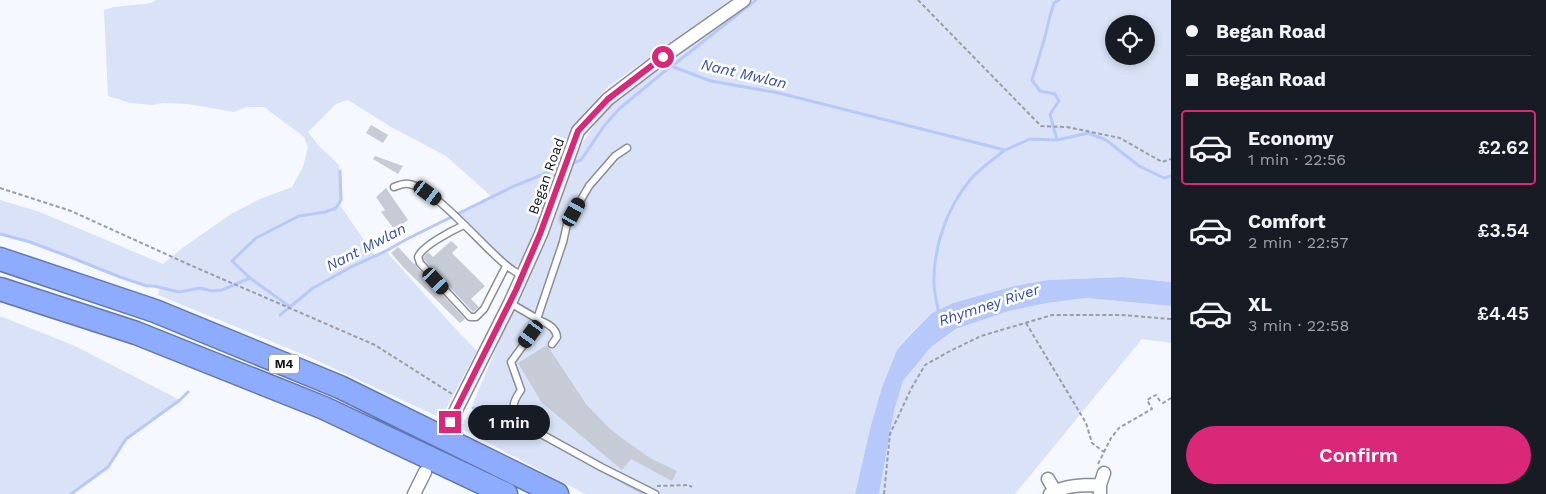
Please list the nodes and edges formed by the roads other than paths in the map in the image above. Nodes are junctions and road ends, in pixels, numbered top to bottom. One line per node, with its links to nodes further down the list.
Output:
1 (744, 0): 7 (street, Began Road)
2 (627, 148): 10 (lane)
3 (394, 186): 4 (lane)
4 (462, 223): 6 (lane); 6 (lane)
5 (0, 259): 19 (highway, M4)
6 (506, 266): 7 (lane)
7 (522, 276): 9 (street, Began Road)
8 (0, 289): 18 (highway, M4)
9 (510, 303): 10 (lane); 12 (street, Began Road)
10 (539, 320): 11 (lane); 20 (lane)
11 (552, 344)
12 (450, 422)
13 (425, 472): 17 (street)
14 (1048, 479): 16 (street)
15 (1101, 484): 16 (street)
16 (1052, 493)
17 (414, 494)
18 (506, 494)
19 (557, 494)
20 (655, 494)

